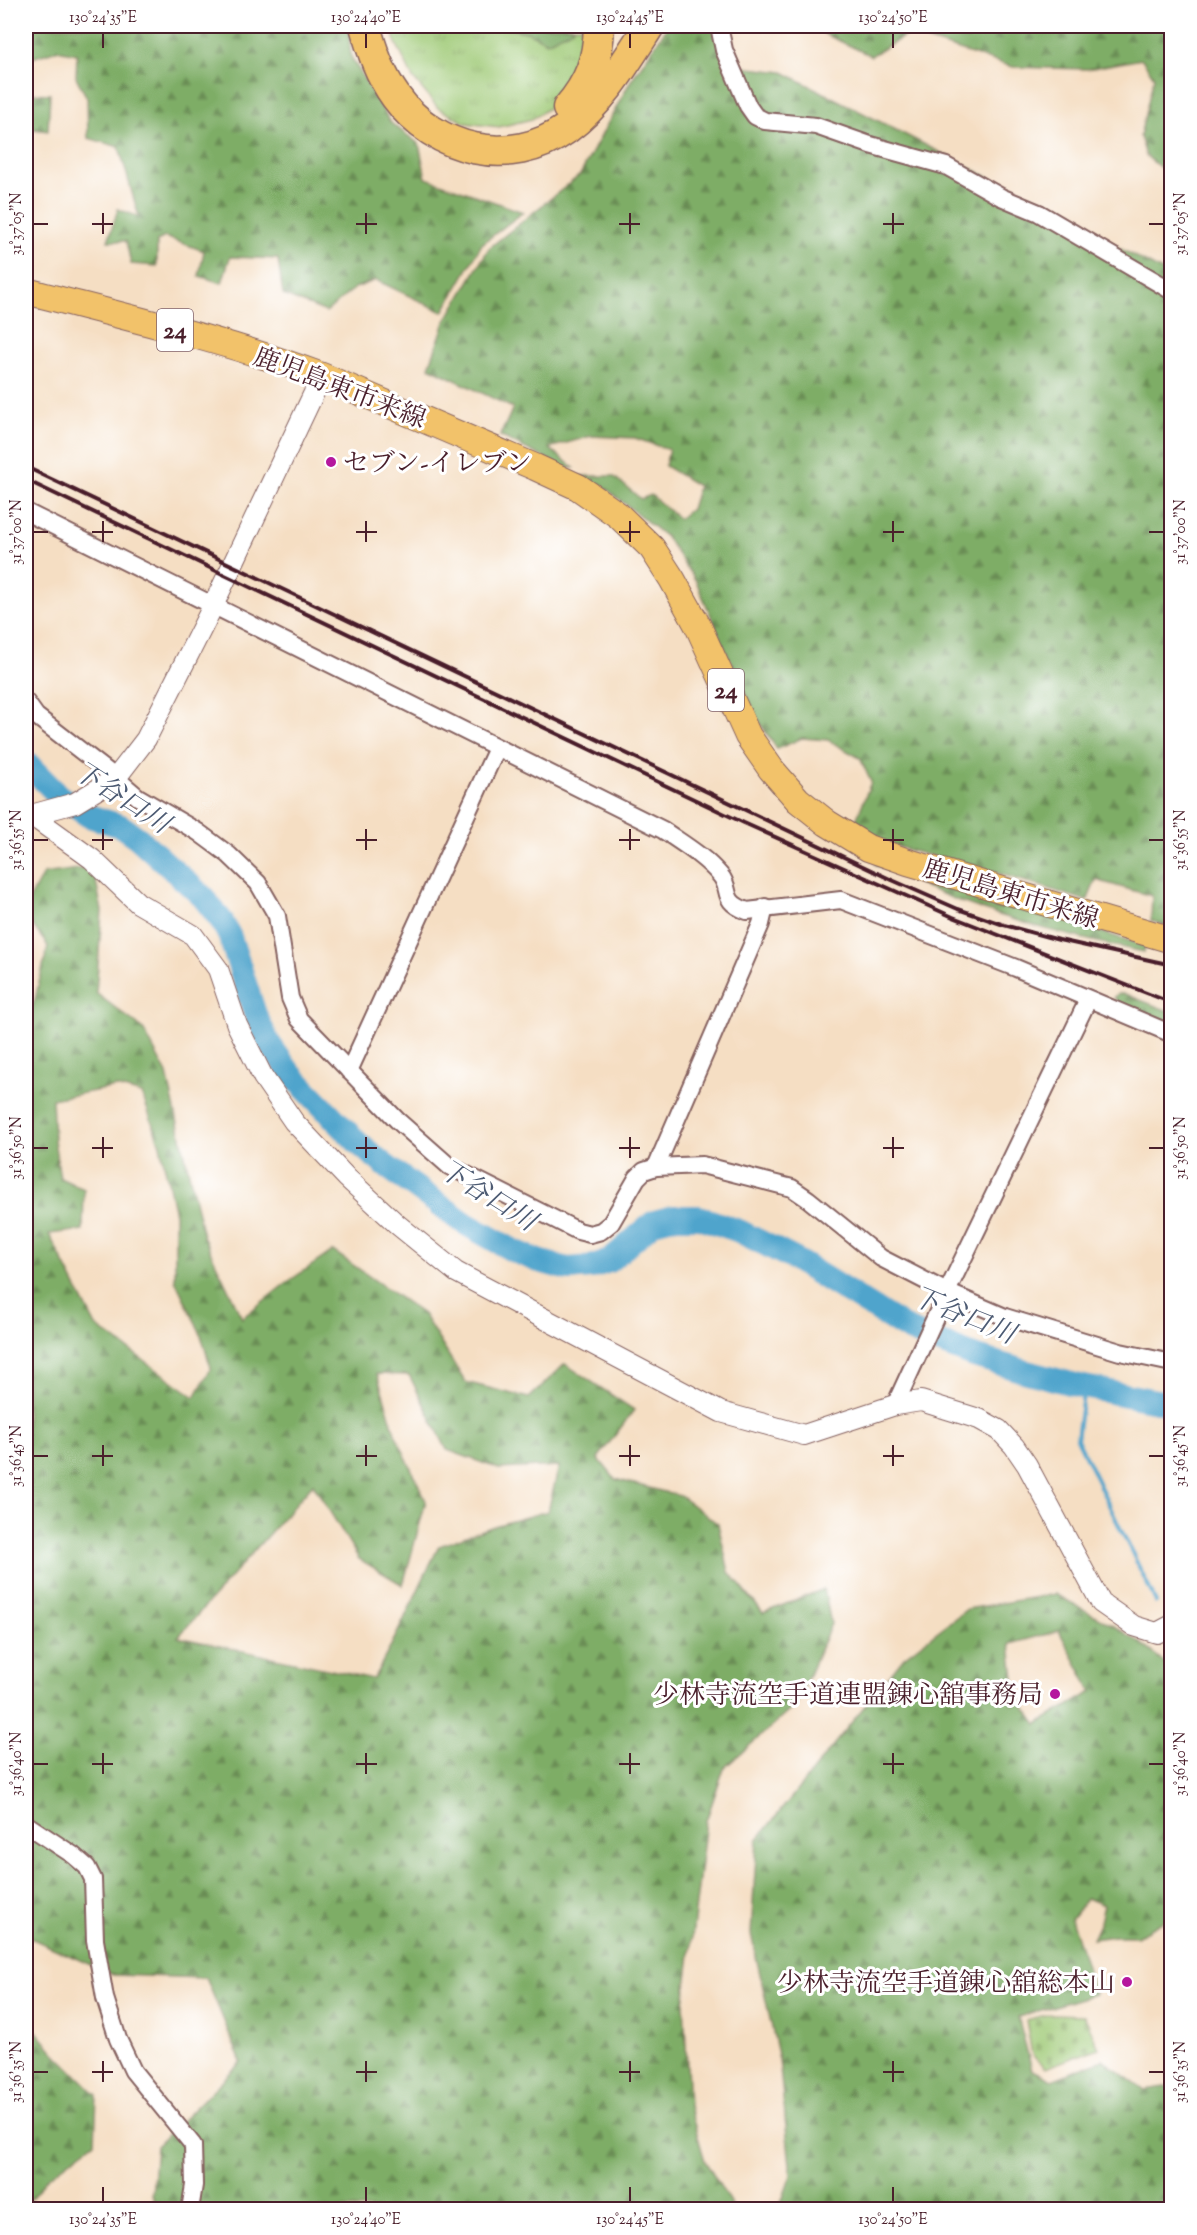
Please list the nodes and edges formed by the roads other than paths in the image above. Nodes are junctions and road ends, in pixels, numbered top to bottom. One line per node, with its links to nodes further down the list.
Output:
1 (365, 26): 4 (highway)
2 (380, 26): 3 (highway)
3 (599, 26)
4 (649, 26)
5 (718, 26): 7 (street)
6 (26, 291): 8 (main road, 鹿児島東市来線 / 24)
7 (1172, 291)
8 (322, 376): 10 (street); 16 (main road, 鹿児島東市来線 / 24)
9 (26, 512): 10 (street)
10 (213, 606): 12 (street); 13 (street)
11 (26, 702): 13 (street)
12 (496, 748): 15 (street); 19 (street)
13 (116, 778): 14 (street); 19 (street)
14 (28, 815): 23 (street)
15 (765, 907): 17 (street); 20 (street)
16 (1172, 940)
17 (1088, 1000): 18 (street); 21 (street)
18 (1172, 1034)
19 (349, 1071): 20 (street)
20 (656, 1167): 21 (street)
21 (943, 1299): 22 (street); 23 (street)
22 (1172, 1363)
23 (895, 1405): 24 (street)
24 (1172, 1625)
25 (26, 1824): 26 (street)
26 (190, 2210)

